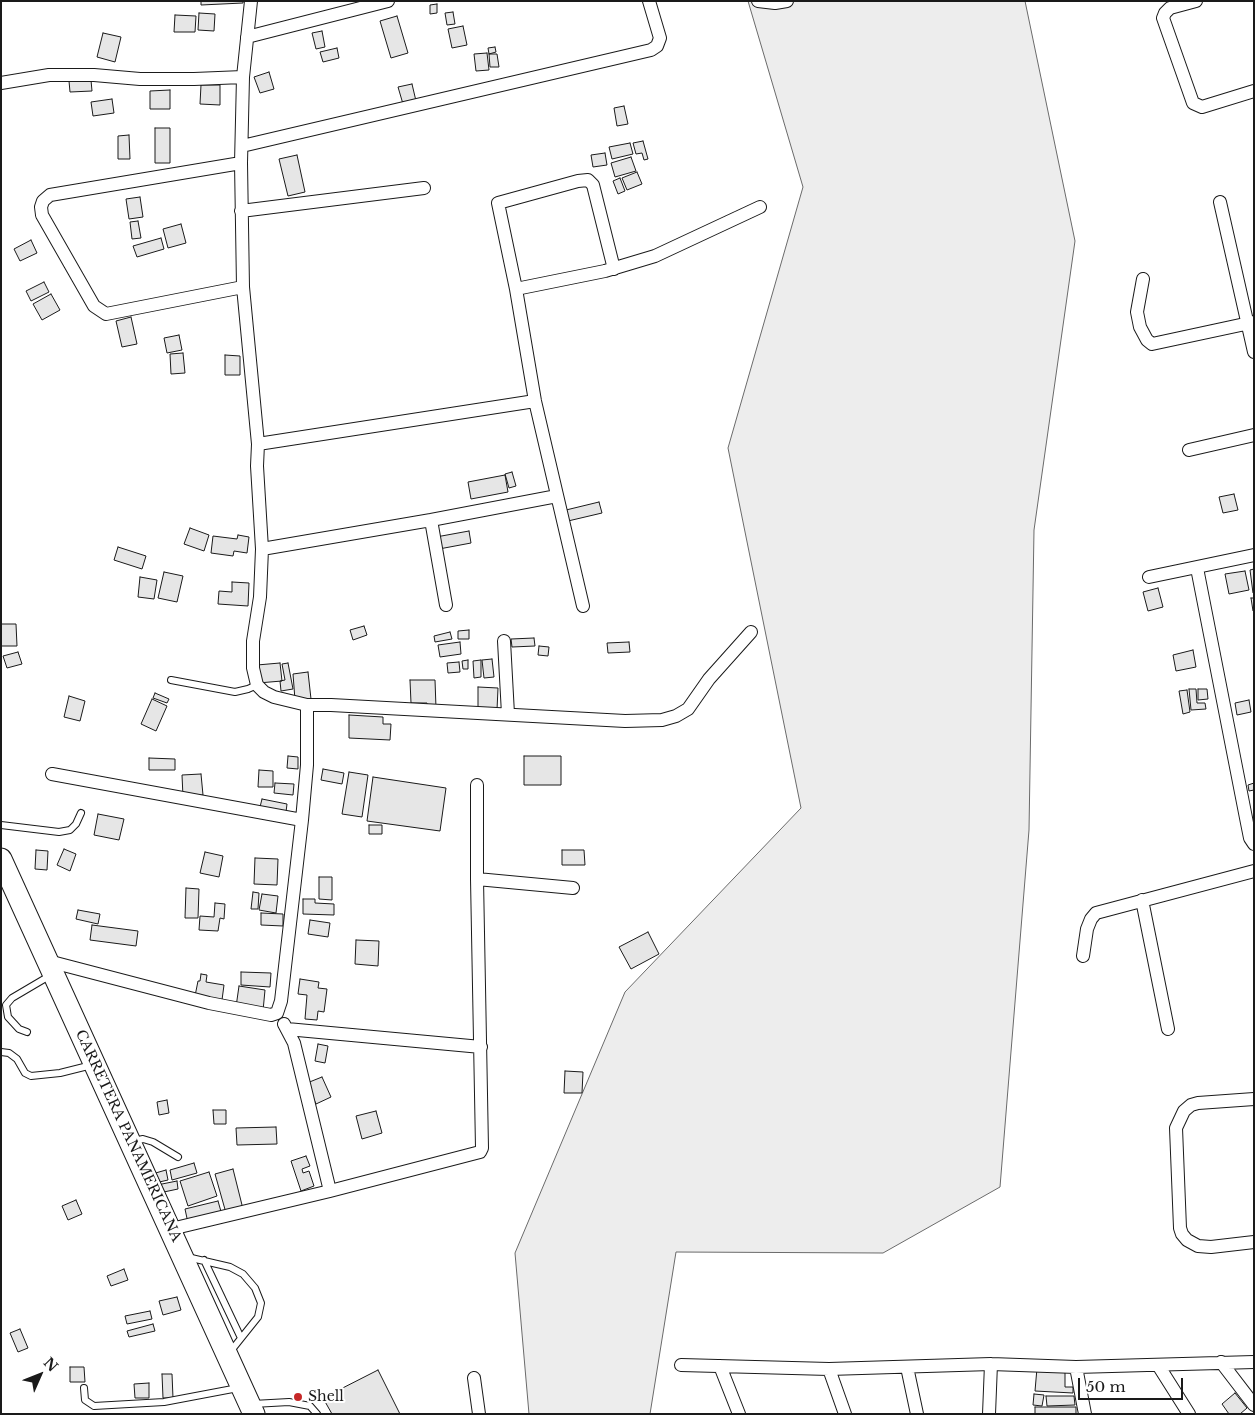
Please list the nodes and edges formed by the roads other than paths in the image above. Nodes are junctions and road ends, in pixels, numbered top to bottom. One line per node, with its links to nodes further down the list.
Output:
1 (251, 1): 7 (street)
2 (388, 1): 7 (street)
3 (649, 1): 11 (street)
4 (758, 1): 5 (street)
5 (787, 1)
6 (1196, 1): 10 (street)
7 (247, 37): 8 (street)
8 (243, 77): 9 (street); 11 (street)
9 (1, 83)
10 (1254, 91)
11 (242, 146): 12 (street)
12 (241, 164): 16 (street); 19 (street)
13 (424, 188): 16 (street)
14 (1220, 202): 21 (street)
15 (760, 207): 17 (street)
16 (241, 210): 19 (street)
17 (614, 269): 20 (street); 20 (street)
18 (1143, 279): 21 (street)
19 (243, 287): 25 (street)
20 (516, 289): 23 (street)
21 (1250, 323): 22 (street)
22 (1254, 352)
23 (535, 401): 25 (street); 27 (street)
24 (1254, 435): 26 (street)
25 (258, 444): 29 (street)
26 (1189, 450)
27 (557, 496): 28 (street); 34 (street)
28 (430, 520): 29 (street); 33 (street)
29 (262, 549): 38 (street)
30 (1254, 556): 31 (street)
31 (1197, 568): 32 (street); 46 (street)
32 (1149, 577)
33 (446, 605)
34 (583, 606)
35 (751, 632): 40 (street)
36 (504, 641): 40 (street)
37 (171, 680): 38 (lane)
38 (257, 685): 39 (street)
39 (307, 705): 40 (street); 44 (street)
40 (508, 714)
41 (52, 774): 44 (street)
42 (477, 785): 49 (street)
43 (81, 813): 45 (lane)
44 (302, 820): 54 (street)
45 (1, 825)
46 (1254, 844)
47 (1, 859): 53 (highway, CARRETERA PANAMERICANA)
48 (1254, 871): 51 (street)
49 (477, 879): 50 (street); 58 (street)
50 (573, 888)
51 (1142, 900): 52 (street); 56 (street)
52 (1083, 956)
53 (51, 968): 54 (street); 57 (lane); 60 (highway, CARRETERA PANAMERICANA)
54 (277, 1013): 55 (street)
55 (287, 1028): 58 (street); 64 (street)
56 (1168, 1030)
57 (27, 1032)
58 (481, 1047): 64 (street)
59 (1, 1052): 60 (lane)
60 (95, 1064): 62 (highway, CARRETERA PANAMERICANA)
61 (1254, 1099): 66 (street)
62 (131, 1141): 63 (lane); 65 (highway, CARRETERA PANAMERICANA)
63 (178, 1156)
64 (330, 1191): 65 (street)
65 (171, 1229): 67 (highway, CARRETERA PANAMERICANA)
66 (1254, 1242)
67 (184, 1257): 68 (lane); 70 (highway, CARRETERA PANAMERICANA)
68 (204, 1260): 69 (lane); 69 (lane)
69 (241, 1338): 70 (lane)
70 (227, 1355): 82 (highway, CARRETERA PANAMERICANA)
71 (1222, 1362): 72 (street); 76 (street); 83 (street)
72 (1254, 1362)
73 (990, 1364): 77 (street); 78 (street); 89 (street)
74 (682, 1365): 75 (street)
75 (720, 1366): 79 (street); 86 (street)
76 (1158, 1366): 78 (street); 91 (street)
77 (907, 1367): 79 (street); 88 (street)
78 (1076, 1367): 90 (street)
79 (829, 1369): 87 (street)
80 (474, 1378): 85 (street)
81 (84, 1388): 82 (lane)
82 (248, 1402): 84 (lane)
83 (1254, 1406)
84 (317, 1414)
85 (479, 1414)
86 (739, 1414)
87 (845, 1414)
88 (917, 1414)
89 (989, 1414)
90 (1085, 1414)
91 (1190, 1414)

